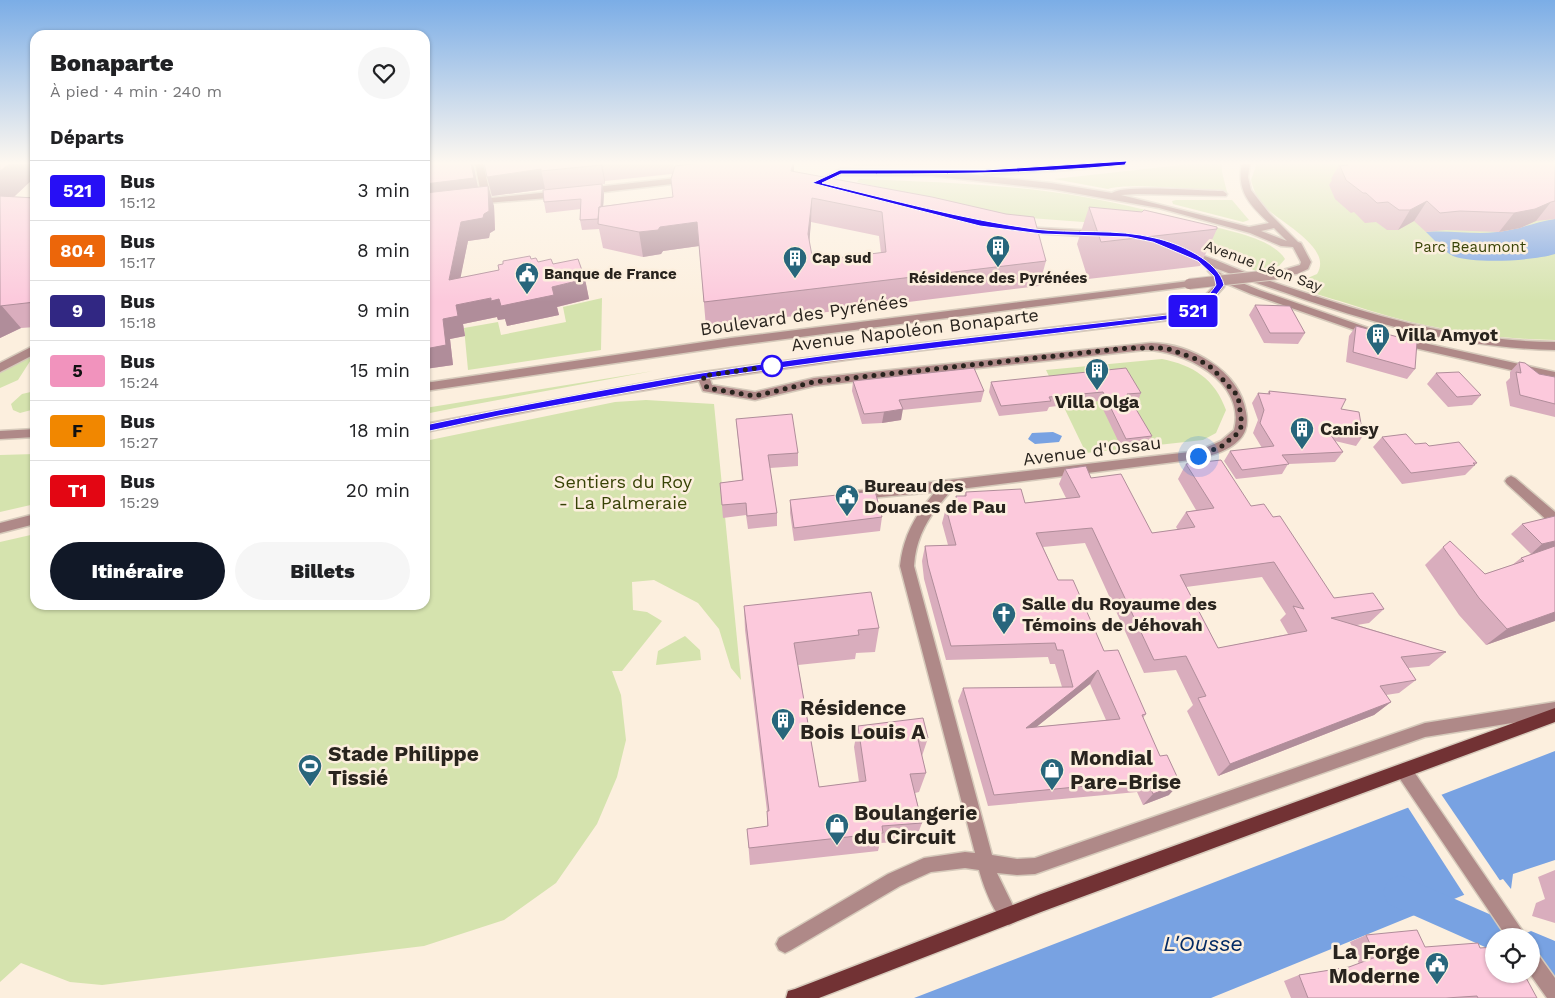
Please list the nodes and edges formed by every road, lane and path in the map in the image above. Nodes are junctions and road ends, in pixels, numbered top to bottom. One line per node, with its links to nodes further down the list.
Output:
1 (1173, 210): 5 (street)
2 (1261, 210): 3 (street)
3 (1276, 225): 5 (street); 7 (street)
4 (1010, 228): 6 (street)
5 (1250, 230): 7 (street)
6 (1110, 234)
7 (1298, 246): 18 (street, Boulevard des Pyrénées, bridge)
8 (1178, 250): 9 (street, Avenue Léon Say)
9 (1201, 260): 10 (street); 11 (street, Avenue Léon Say)
10 (1218, 275): 16 (street, Avenue Napoléon Bonaparte); 17 (street)
11 (1555, 346)
12 (30, 351): 14 (street)
13 (30, 352): 15 (street)
14 (0, 361)
15 (0, 368)
16 (703, 376): 19 (street, Avenue Napoléon Bonaparte); 23 (street, Avenue d'Ossau)
17 (1555, 376)
18 (430, 386)
19 (430, 427)
20 (30, 433): 21 (street)
21 (0, 435)
22 (1511, 481): 25 (street)
23 (948, 486): 24 (street); 31 (street)
24 (843, 496)
25 (1555, 519)
26 (30, 520): 27 (street)
27 (0, 528)
28 (1555, 709): 31 (street)
29 (1555, 715): 30 (main road)
30 (1404, 771): 32 (main road); 33 (street)
31 (986, 863): 32 (street); 34 (street)
32 (1009, 916): 37 (main road)
33 (1511, 928)
34 (784, 944)
35 (1540, 973): 36 (street)
36 (1552, 991)
37 (795, 998)

